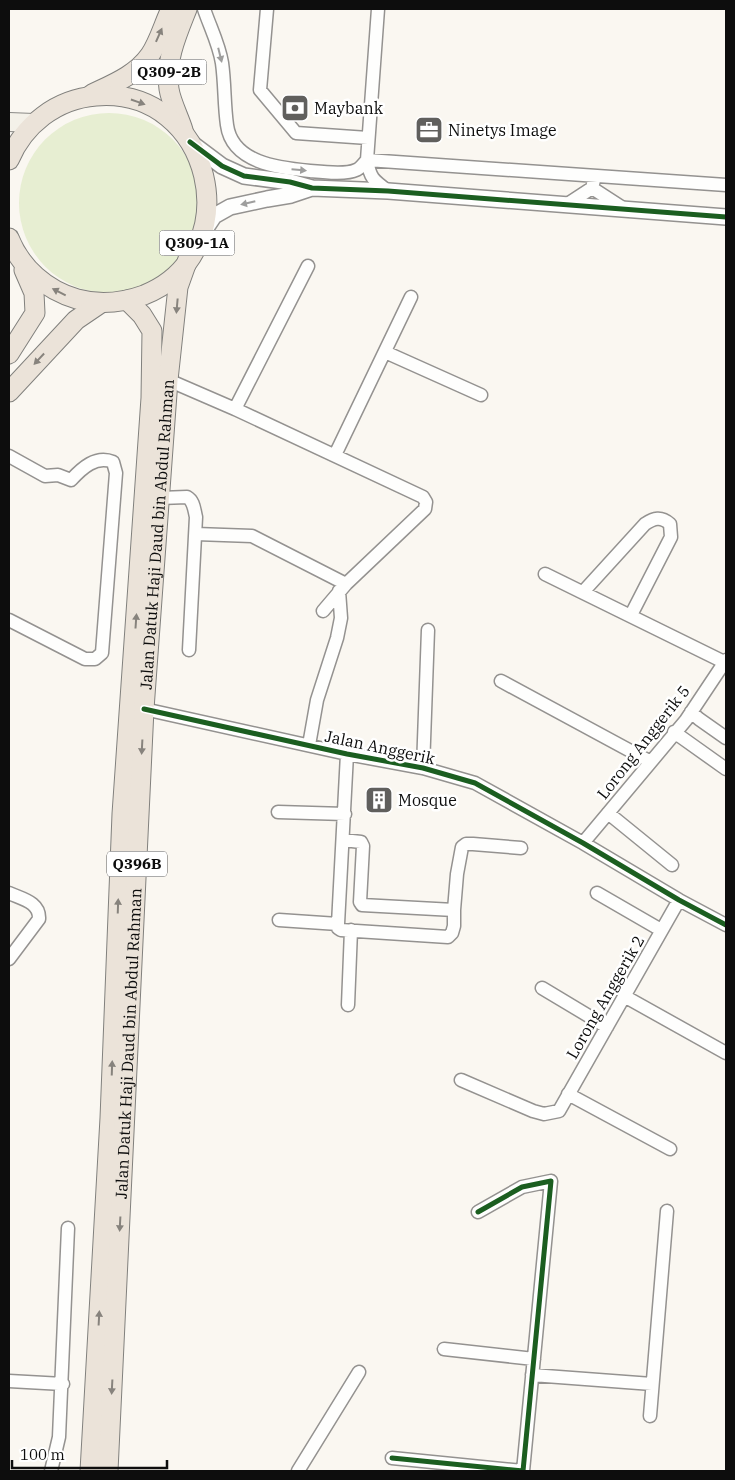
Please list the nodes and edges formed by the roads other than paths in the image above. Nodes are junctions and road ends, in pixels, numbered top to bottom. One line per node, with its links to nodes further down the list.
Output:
1 (171, 9): 6 (main road, one-way to 1)
2 (187, 9): 9 (main road, Q309-2B)
3 (204, 9): 12 (street, one-way to 12)
4 (267, 9): 10 (street)
5 (378, 9): 10 (street)
6 (84, 98): 8 (main road, Q309-1A); 9 (main road, Q309-1A, one-way to 9)
7 (9, 122): 8 (main road)
8 (34, 123): 11 (main road, Q309-1A)
9 (188, 138): 15 (street); 20 (main road, Q309-1A)
10 (368, 138): 12 (street)
11 (9, 160)
12 (367, 160): 13 (street); 16 (street)
13 (594, 182): 14 (street); 17 (street); 18 (street)
14 (726, 185)
15 (312, 188): 16 (street); 20 (street, one-way to 20)
16 (388, 191): 17 (street)
17 (566, 205): 18 (street)
18 (626, 210): 19 (street)
19 (726, 217)
20 (200, 237): 22 (main road, Q309-1A)
21 (12, 246): 26 (main road, Q309-1A, one-way to 21); 28 (main road)
22 (188, 259): 25 (main road, Q309-1A); 29 (main road, Jalan Datuk Haji Daud bin Abdul Rahman / Q396B, one-way to 29)
23 (308, 266): 32 (street)
24 (411, 297): 27 (street)
25 (127, 300): 26 (main road, Q309-1A); 94 (main road, Jalan Datuk Haji Daud bin Abdul Rahman, one-way to 25)
26 (101, 303): 30 (main road, one-way to 30)
27 (385, 352): 31 (street); 33 (street)
28 (9, 354)
29 (168, 380): 32 (street); 35 (main road, Jalan Datuk Haji Daud bin Abdul Rahman / Q396B)
30 (9, 392)
31 (481, 395)
32 (235, 409): 33 (street)
33 (335, 455): 38 (street)
34 (9, 456): 42 (street)
35 (160, 498): 36 (street); 47 (main road, Jalan Datuk Haji Daud bin Abdul Rahman / Q396B)
36 (196, 534): 38 (street); 44 (street)
37 (545, 574): 39 (street)
38 (343, 587): 40 (street); 51 (street)
39 (583, 592): 41 (street); 41 (street)
40 (323, 611)
41 (631, 616): 45 (street)
42 (9, 620)
43 (428, 630): 54 (street)
44 (189, 650)
45 (725, 661): 48 (street, Lorong Anggerik 5)
46 (501, 681): 53 (street)
47 (144, 709): 51 (street, Jalan Anggerik); 95 (main road, Jalan Datuk Haji Daud bin Abdul Rahman / Q396B, one-way to 95)
48 (692, 712): 49 (street, Lorong Anggerik 5); 50 (street)
49 (674, 732): 53 (street, Lorong Anggerik 5); 55 (street)
50 (726, 738)
51 (309, 745): 52 (street, Jalan Anggerik)
52 (347, 754): 54 (street, Jalan Anggerik); 58 (street)
53 (651, 762): 57 (street, Lorong Anggerik 5)
54 (423, 768): 60 (street, Jalan Anggerik)
55 (726, 769)
56 (278, 812): 58 (street)
57 (608, 813): 60 (street, Lorong Anggerik 5); 62 (street)
58 (345, 814): 59 (street)
59 (343, 840): 66 (street); 68 (street)
60 (583, 842): 65 (street, Jalan Anggerik)
61 (521, 848): 66 (street)
62 (672, 866)
63 (9, 893): 72 (street)
64 (597, 893): 71 (street)
65 (679, 900): 69 (street, Jalan Anggerik); 71 (street, Lorong Anggerik 2)
66 (454, 910): 70 (street)
67 (279, 920): 68 (street)
68 (338, 924): 70 (street)
69 (726, 925)
70 (352, 930): 75 (street)
71 (661, 930): 74 (street, Lorong Anggerik 2)
72 (9, 959)
73 (542, 988): 76 (street)
74 (624, 996): 76 (street, Lorong Anggerik 2); 77 (street)
75 (348, 1004)
76 (607, 1027): 79 (street, Lorong Anggerik 2)
77 (726, 1053)
78 (461, 1080): 79 (street, Lorong Anggerik 2)
79 (568, 1094): 80 (street)
80 (670, 1149)
81 (667, 1211): 90 (street)
82 (478, 1212): 85 (street)
83 (68, 1228): 89 (street)
84 (444, 1349): 85 (street)
85 (534, 1359): 87 (street)
86 (359, 1372): 96 (street)
87 (532, 1375): 90 (street); 97 (street)
88 (9, 1381): 89 (street)
89 (63, 1384): 93 (street)
90 (652, 1384): 91 (street)
91 (650, 1416)
92 (392, 1458): 97 (street)
93 (51, 1471)
94 (90, 1471)
95 (108, 1471)
96 (298, 1471)
97 (523, 1471)

